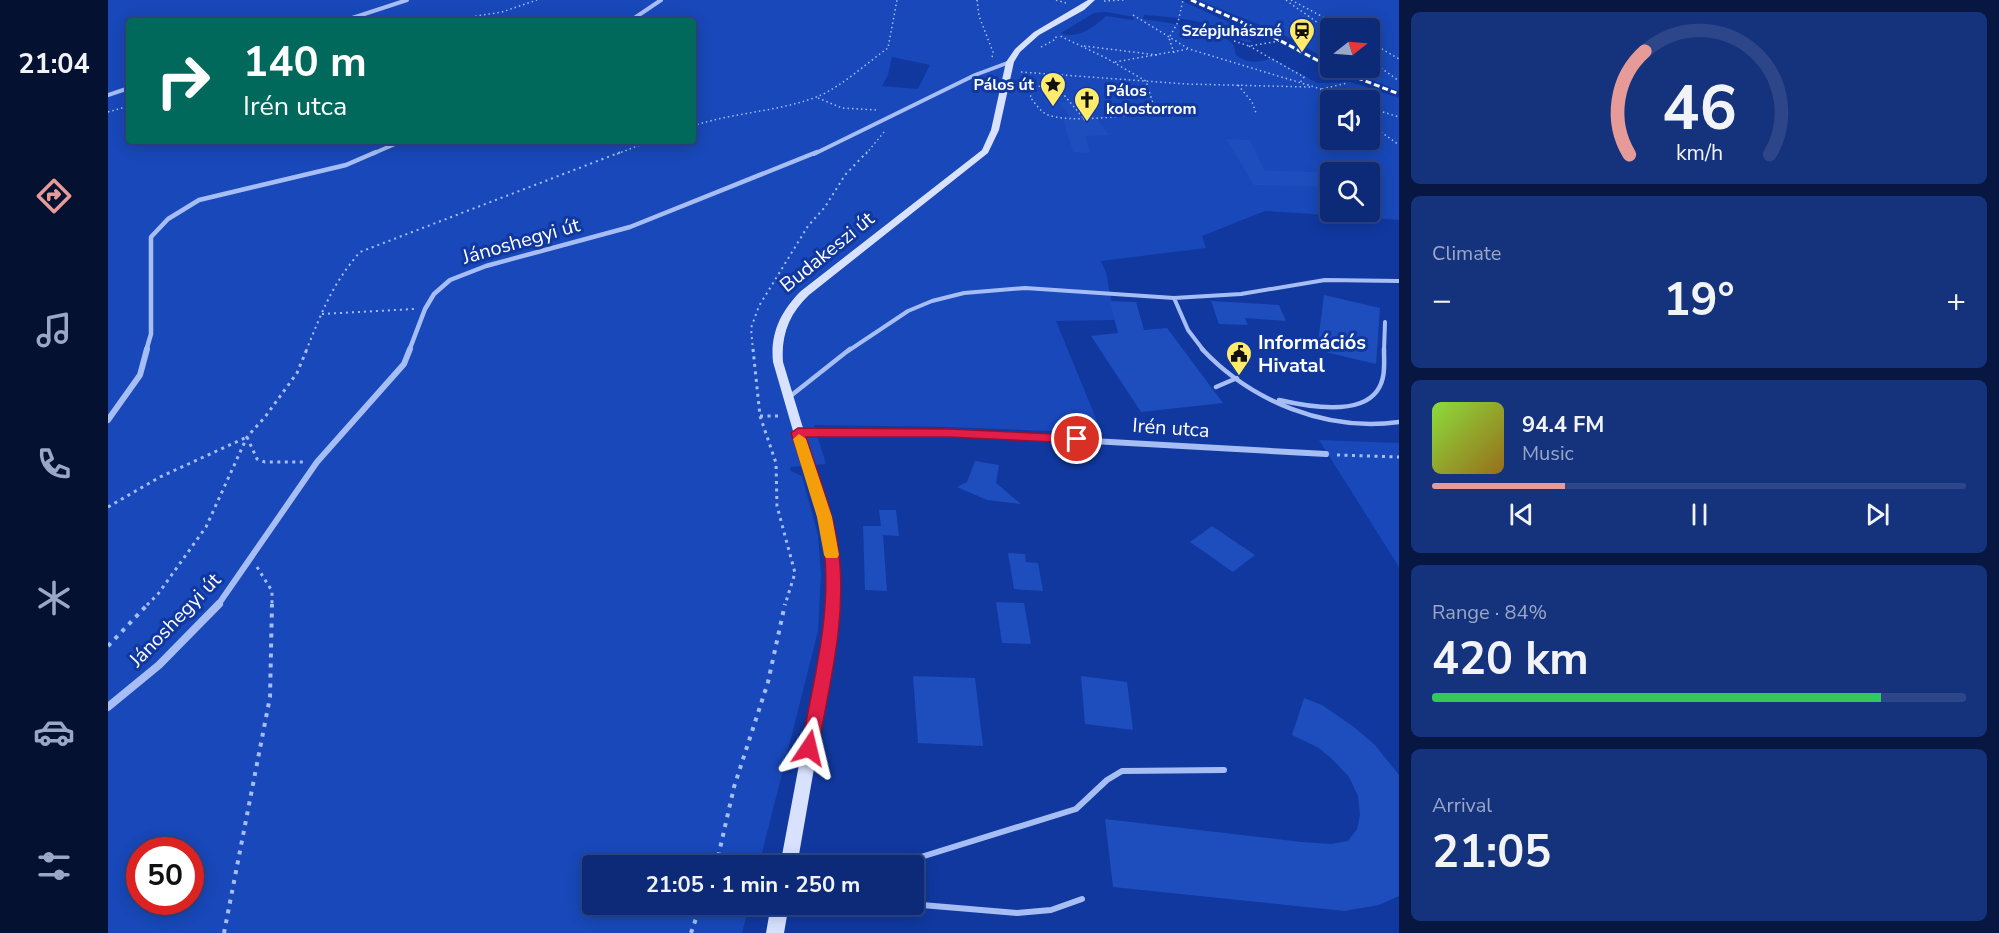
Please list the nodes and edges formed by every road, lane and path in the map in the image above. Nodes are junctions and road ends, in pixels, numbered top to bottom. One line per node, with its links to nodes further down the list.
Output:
1 (407, 0): 15 (street)
2 (537, 0): 16 (path)
3 (661, 0): 17 (street)
4 (897, 0): 46 (path)
5 (977, 0): 34 (path)
6 (1056, 0): 13 (path)
7 (1092, 0): 32 (main road, Budakeszi út)
8 (1124, 0): 12 (path)
9 (1184, 0): 21 (path)
10 (1286, 0): 19 (path)
11 (1291, 0): 18 (path)
12 (1104, 1)
13 (1065, 3)
14 (1132, 15): 21 (path)
15 (352, 18)
16 (463, 18)
17 (634, 18)
18 (1325, 18)
19 (1320, 24)
20 (1064, 29): 24 (path)
21 (1169, 38): 27 (path); 28 (path)
22 (1234, 41): 25 (path)
23 (1279, 41): 25 (path)
24 (1079, 45): 29 (path); 31 (path)
25 (1249, 46): 39 (path)
26 (1380, 48): 30 (path)
27 (1189, 49): 28 (path); 39 (path)
28 (1174, 53): 29 (path)
29 (1157, 55): 31 (path)
30 (1399, 59)
31 (1113, 62): 36 (path)
32 (1009, 66): 34 (street); 34 (street, Jánoshegyi út); 35 (path); 68 (main road, Budakeszi út)
33 (1380, 67): 37 (path)
34 (994, 68): 51 (street, Jánoshegyi út)
35 (1047, 75): 36 (path); 38 (path)
36 (1146, 81): 41 (path); 52 (path)
37 (1399, 81)
38 (1053, 82): 52 (path); 52 (path)
39 (1300, 83): 42 (path)
40 (1347, 83): 44 (path)
41 (1239, 86): 42 (path); 50 (path)
42 (1310, 87): 44 (path)
43 (126, 89): 45 (street)
44 (1321, 89)
45 (108, 94)
46 (818, 98): 51 (path); 55 (path)
47 (126, 106): 49 (path)
48 (1380, 111): 53 (path)
49 (108, 112)
50 (1256, 113)
51 (893, 114): 62 (street, Jánoshegyi út); 69 (path)
52 (1082, 117): 54 (path)
53 (1399, 117)
54 (1086, 121)
55 (696, 125)
56 (1380, 130): 59 (path)
57 (395, 144): 71 (street)
58 (642, 144): 63 (path)
59 (1399, 145)
60 (1399, 281): 61 (lane)
61 (1174, 298): 65 (lane); 68 (lane)
62 (425, 309): 63 (path); 77 (street, Jánoshegyi út)
63 (321, 314): 74 (path)
64 (1385, 322): 67 (lane)
65 (1237, 378): 66 (lane); 67 (lane)
66 (1216, 387)
67 (1269, 397): 72 (lane)
68 (788, 398): 70 (main road, Budakeszi út)
69 (760, 416): 70 (path); 83 (path)
70 (793, 416): 73 (main road, Budakeszi út)
71 (108, 420)
72 (1399, 422)
73 (798, 433): 75 (street, Irén utca); 84 (main road, Budakeszi út)
74 (247, 437): 77 (path); 78 (path); 80 (path)
75 (1326, 454): 76 (path)
76 (1399, 457)
77 (317, 462): 79 (street, Jánoshegyi út)
78 (108, 507)
79 (252, 558): 81 (street, Jánoshegyi út); 90 (path)
80 (108, 646)
81 (108, 706)
82 (1224, 770): 85 (lane)
83 (719, 855)
84 (790, 855)
85 (924, 856)
86 (1082, 899): 87 (lane)
87 (924, 905)
88 (697, 915): 91 (path)
89 (778, 915): 92 (main road)
90 (224, 933)
91 (691, 933)
92 (775, 933)

